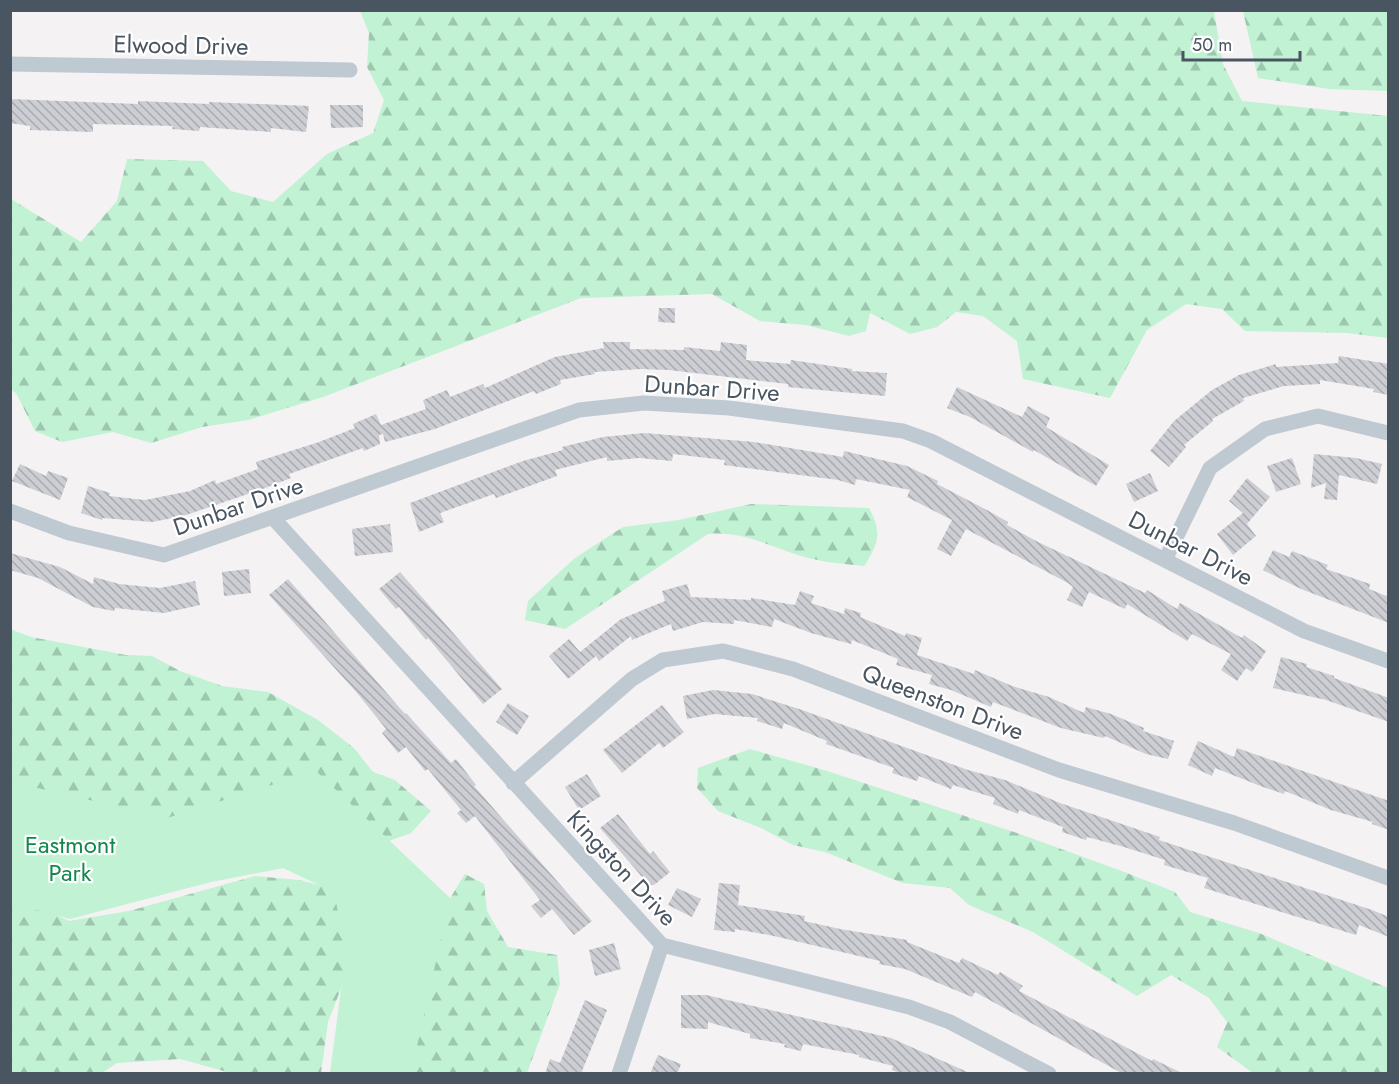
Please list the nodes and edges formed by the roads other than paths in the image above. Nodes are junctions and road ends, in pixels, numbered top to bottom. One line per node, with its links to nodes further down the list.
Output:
1 (10, 64): 2 (street, Elwood Drive)
2 (350, 70)
3 (1389, 433): 6 (street)
4 (10, 511): 5 (street, Dunbar Drive)
5 (274, 519): 6 (street, Dunbar Drive); 8 (street, Kingston Drive)
6 (1165, 561): 7 (street, Dunbar Drive)
7 (1389, 661)
8 (513, 783): 9 (street, Queenston Drive); 10 (street, Kingston Drive)
9 (1389, 878)
10 (662, 945): 11 (street); 12 (street, Kingston Drive)
11 (619, 1074)
12 (1048, 1074)

